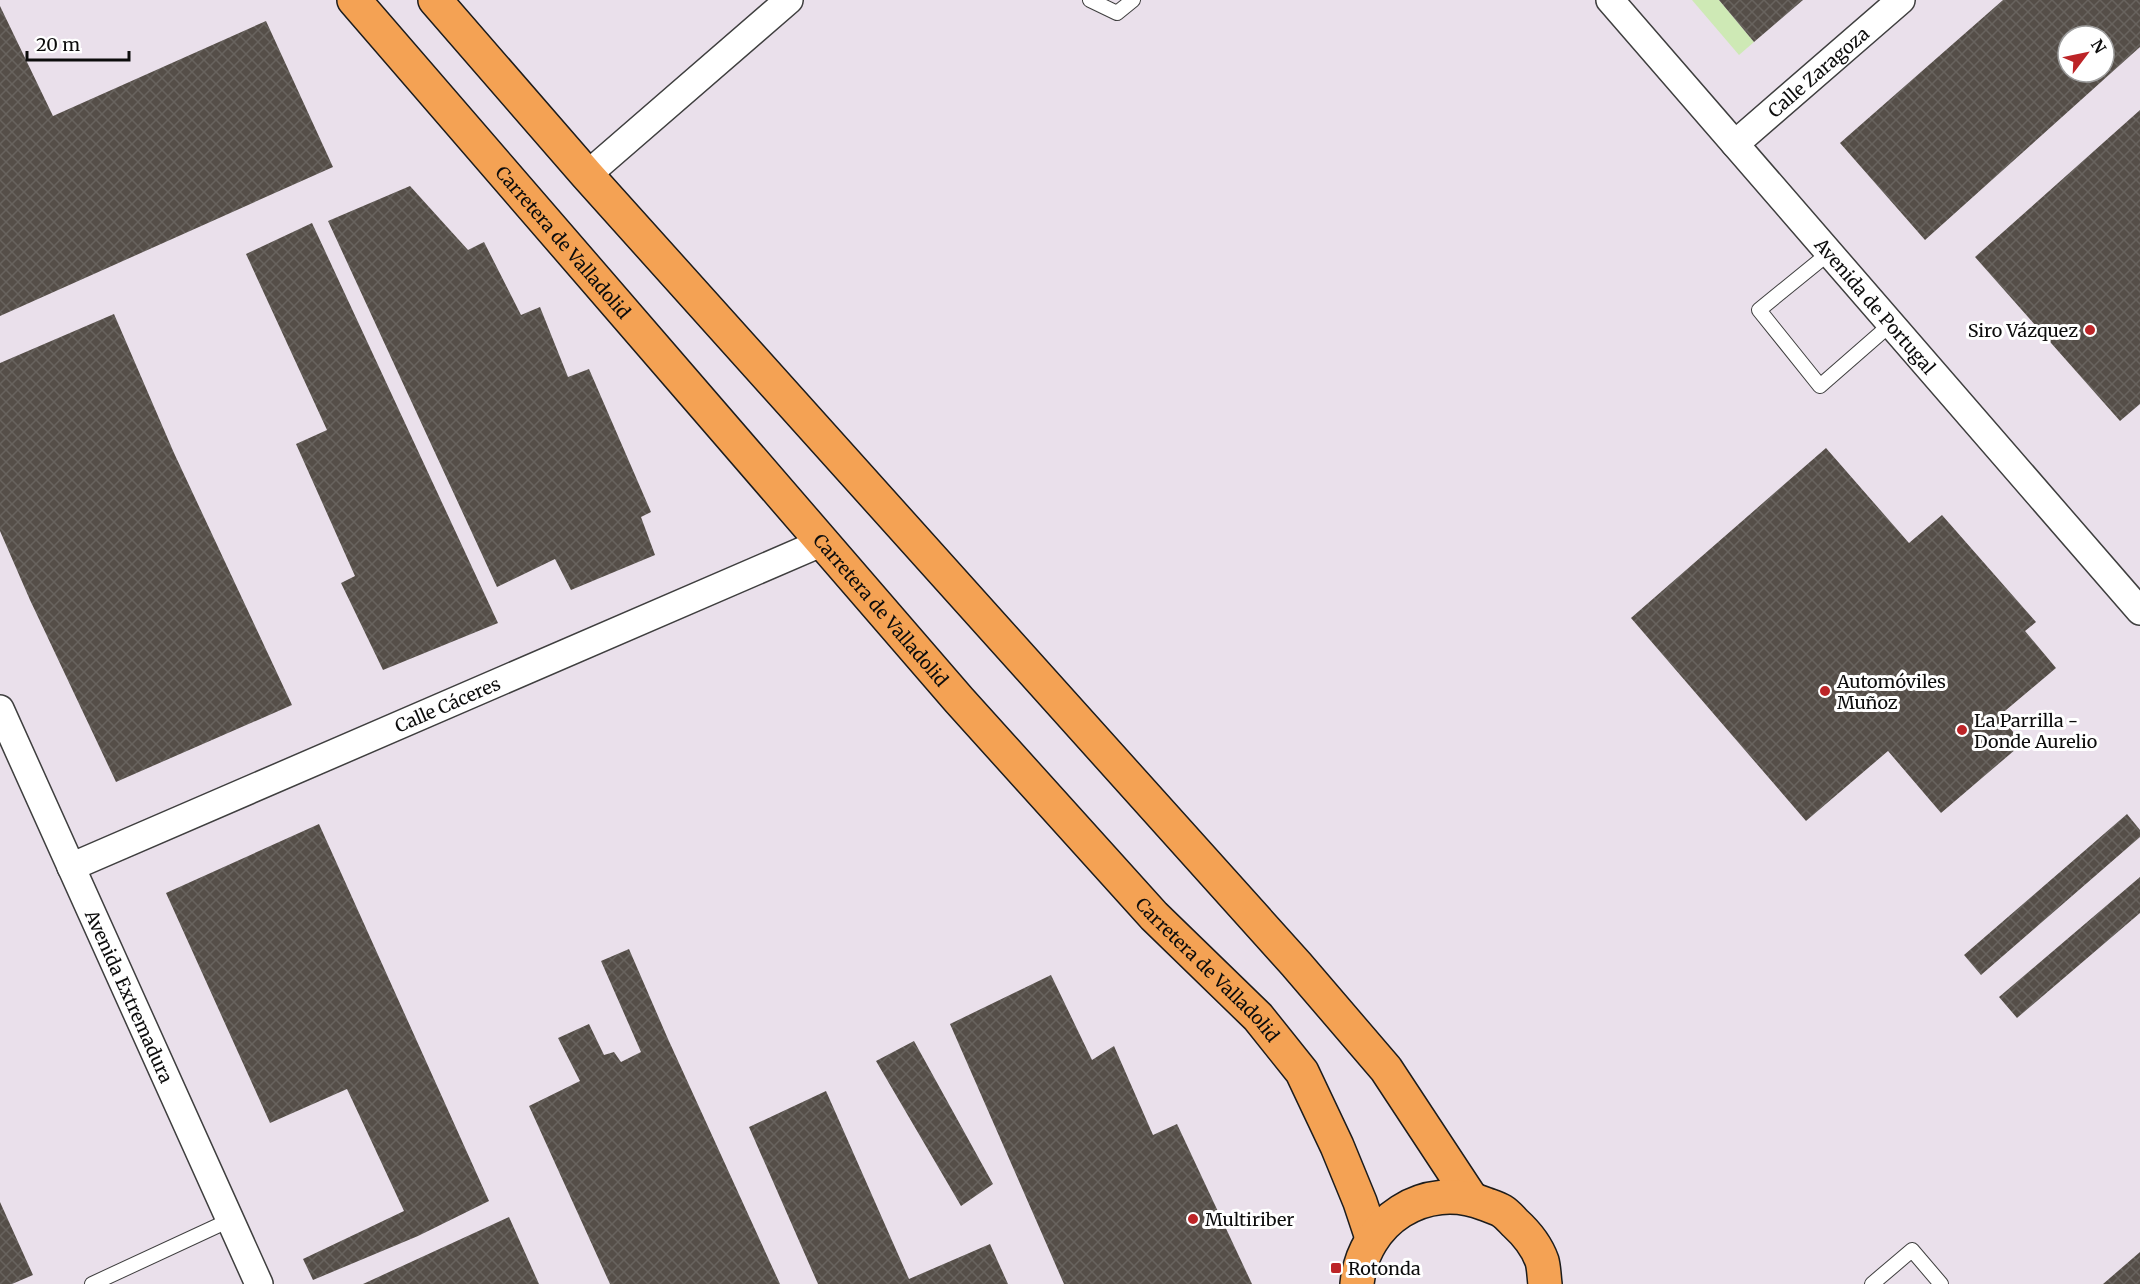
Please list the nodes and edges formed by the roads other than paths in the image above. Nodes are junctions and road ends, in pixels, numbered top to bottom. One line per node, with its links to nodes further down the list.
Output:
1 (354, 0): 12 (highway, Carretera de Valladolid)
2 (435, 0): 9 (highway)
3 (789, 0): 9 (street)
4 (1090, 0): 5 (lane)
5 (1133, 0)
6 (1610, 0): 8 (street, Avenida de Portugal)
7 (1901, 0): 8 (street, Calle Zaragoza)
8 (1735, 144): 10 (street, Avenida de Portugal)
9 (587, 175): 16 (highway)
10 (1829, 253): 11 (street, Avenida de Portugal); 11 (lane)
11 (1891, 324): 13 (street, Avenida de Portugal)
12 (823, 542): 15 (street, Calle Cáceres); 18 (highway, Carretera de Valladolid)
13 (2140, 612)
14 (0, 709): 15 (street, Avenida Extremadura)
15 (70, 867): 17 (street, Avenida Extremadura)
16 (1471, 1198): 18 (highway); 22 (highway)
17 (230, 1220): 19 (lane); 20 (street, Avenida Extremadura)
18 (1372, 1238): 21 (highway)
19 (92, 1284)
20 (259, 1284)
21 (1357, 1284)
22 (1545, 1284)
23 (1872, 1284): 24 (lane)
24 (1941, 1284)

